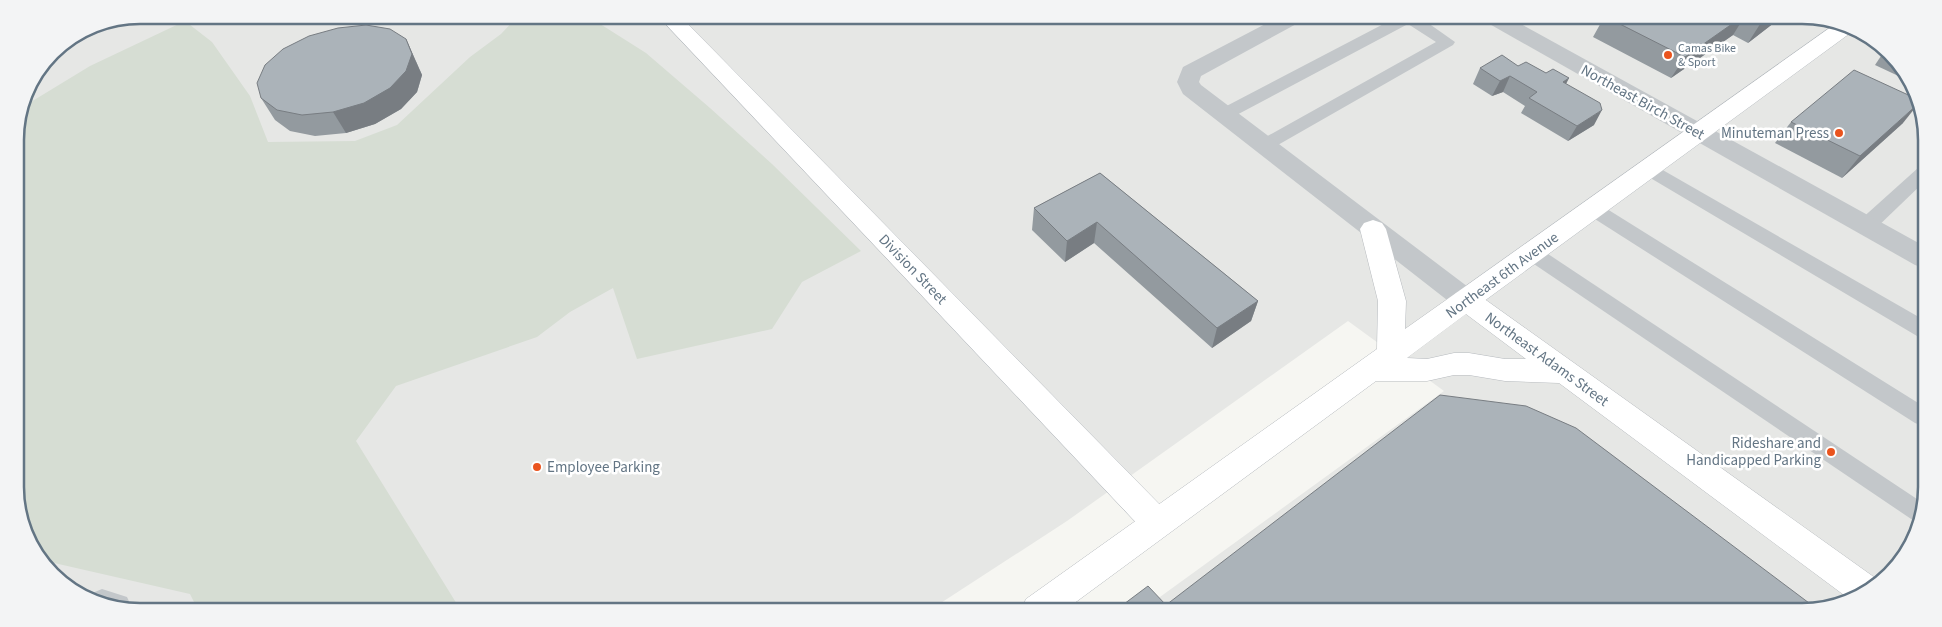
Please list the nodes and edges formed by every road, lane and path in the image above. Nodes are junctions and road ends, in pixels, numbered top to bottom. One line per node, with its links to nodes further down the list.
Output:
1 (676, 24): 23 (street, Division Street)
2 (1281, 24): 7 (street, Northeast Adams Street)
3 (1397, 24): 7 (lane)
4 (1418, 24): 9 (lane)
5 (1504, 24): 8 (street, Northeast Birch Street)
6 (1840, 31): 8 (street, Northeast 6th Avenue)
7 (1223, 115): 9 (street, Northeast Adams Street)
8 (1699, 133): 10 (street, Northeast 6th Avenue); 13 (street, Northeast Birch Street)
9 (1263, 146): 14 (street, Northeast Adams Street)
10 (1648, 170): 12 (street, Northeast 6th Avenue); 18 (lane)
11 (1918, 178): 13 (lane)
12 (1593, 209): 15 (street, Northeast 6th Avenue); 21 (lane)
13 (1866, 226): 16 (street, Northeast Birch Street)
14 (1373, 229): 17 (street, Northeast Adams Street); 19 (street)
15 (1532, 253): 17 (street, Northeast 6th Avenue); 22 (lane)
16 (1918, 255)
17 (1466, 300): 19 (street, Northeast 6th Avenue); 20 (street, Northeast Adams Street)
18 (1918, 327)
19 (1381, 362): 20 (street); 23 (street, Northeast 6th Avenue)
20 (1565, 372): 24 (street, Northeast Adams Street)
21 (1918, 414)
22 (1915, 511)
23 (1157, 523): 25 (street, Northeast 6th Avenue)
24 (1861, 587)
25 (1048, 603)

